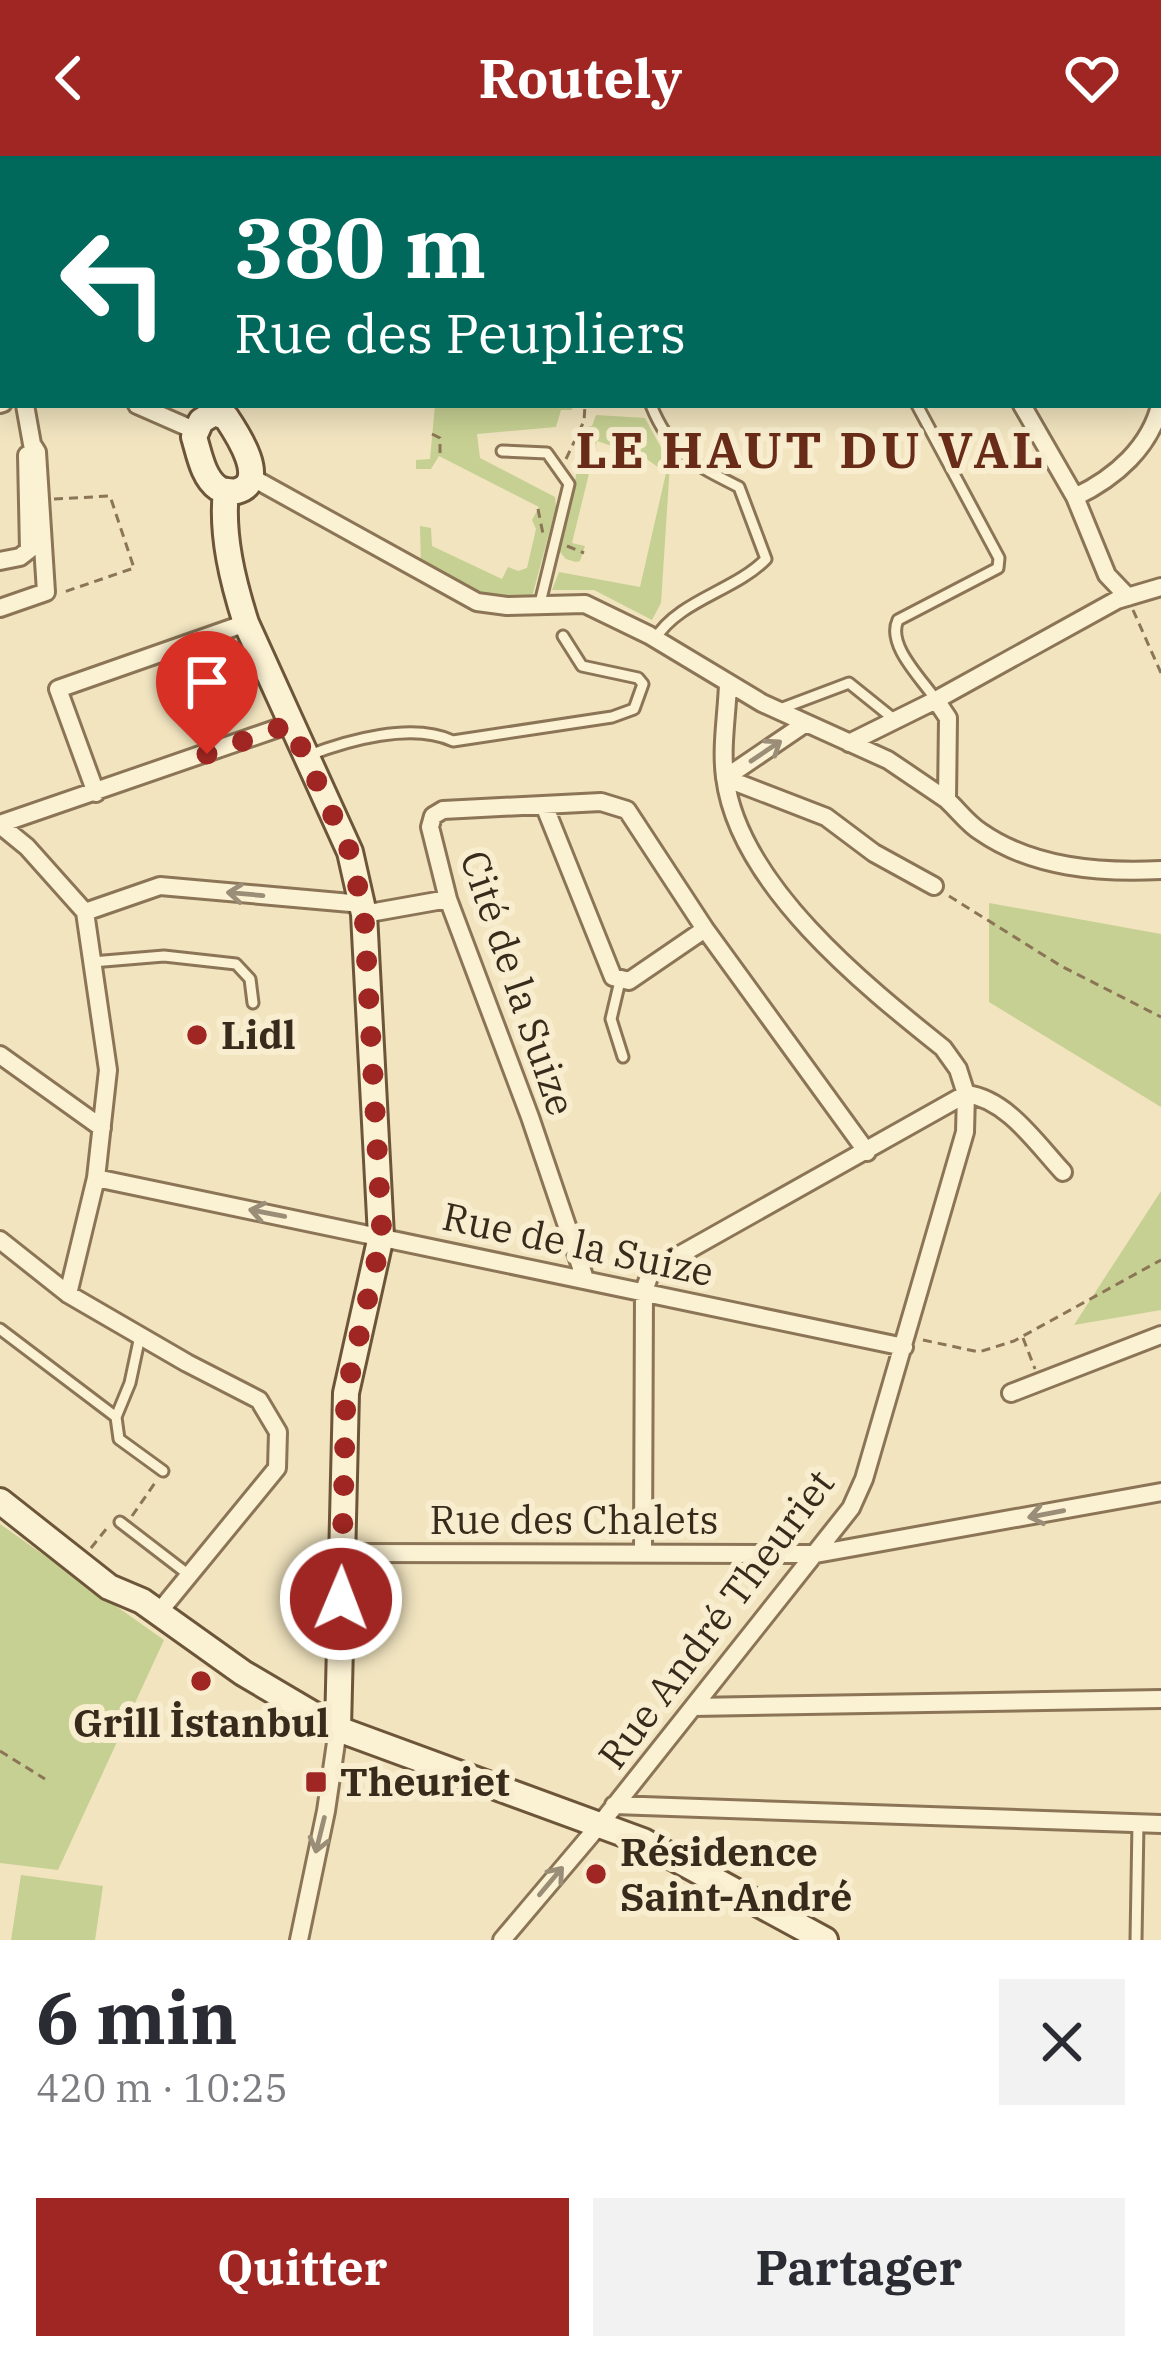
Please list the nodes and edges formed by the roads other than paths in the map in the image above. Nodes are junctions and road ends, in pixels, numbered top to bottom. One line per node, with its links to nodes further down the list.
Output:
1 (26, 408): 9 (street)
2 (144, 408): 7 (street)
3 (652, 408): 21 (lane)
4 (919, 408): 23 (lane)
5 (1024, 408): 13 (street)
6 (214, 409): 7 (street); 11 (street)
7 (194, 430): 12 (street)
8 (1158, 431): 13 (street)
9 (32, 443): 14 (street); 18 (street)
10 (502, 451): 17 (lane)
11 (251, 477): 12 (street); 17 (street)
12 (226, 491): 19 (street)
13 (1075, 497): 16 (street)
14 (0, 561)
15 (1161, 586): 16 (street)
16 (1128, 597): 23 (street)
17 (541, 604): 21 (street)
18 (0, 608)
19 (246, 623): 27 (street); 31 (street)
20 (563, 636): 29 (lane)
21 (656, 639): 22 (street)
22 (728, 684): 24 (street); 30 (street)
23 (936, 700): 25 (street); 32 (street)
24 (778, 710): 25 (lane); 26 (street)
25 (895, 720): 28 (street)
26 (806, 723): 28 (street); 30 (street, one-way to 26)
27 (290, 724): 29 (street); 31 (street)
28 (849, 742): 32 (street)
29 (307, 756): 38 (street)
30 (725, 778): 36 (street); 46 (street)
31 (96, 793): 34 (street)
32 (947, 800): 35 (street)
33 (544, 805): 37 (street, Cité de la Suize); 40 (street, Cité de la Suize); 42 (street)
34 (0, 825): 39 (street)
35 (1161, 870)
36 (934, 886)
37 (448, 899): 38 (street); 53 (street, Cité de la Suize)
38 (363, 909): 39 (street, one-way to 39); 51 (street)
39 (85, 912): 41 (street)
40 (705, 929): 42 (street); 48 (street, Cité de la Suize)
41 (92, 962): 43 (lane); 47 (street)
42 (620, 981): 45 (lane)
43 (254, 1004)
44 (0, 1055): 47 (street)
45 (623, 1057)
46 (966, 1094): 48 (street); 49 (street); 59 (street, Rue André Theuriet)
47 (101, 1128): 50 (street)
48 (866, 1152): 54 (street)
49 (1063, 1172)
50 (96, 1178): 51 (street, Rue de la Suize, one-way to 50); 55 (street)
51 (382, 1236): 53 (street, Rue de la Suize); 66 (street)
52 (0, 1240): 55 (street)
53 (585, 1279): 54 (street, Rue de la Suize)
54 (644, 1292): 59 (street, Rue de la Suize); 67 (street)
55 (68, 1294): 58 (street)
56 (0, 1329): 61 (lane)
57 (1161, 1335): 60 (street)
58 (140, 1336): 61 (lane); 69 (street)
59 (906, 1342): 68 (street, Rue André Theuriet)
60 (1011, 1393)
61 (116, 1417): 62 (lane)
62 (163, 1471)
63 (1161, 1492): 68 (street, Rue des Chalets, one-way to 68)
64 (0, 1501): 70 (street)
65 (120, 1522): 69 (lane)
66 (342, 1553): 67 (street, Rue des Chalets); 73 (street)
67 (643, 1553): 68 (street, Rue des Chalets)
68 (816, 1554): 72 (street, Rue André Theuriet)
69 (189, 1575): 70 (street)
70 (159, 1612): 73 (street)
71 (1161, 1700): 72 (street)
72 (693, 1707): 74 (street, Rue André Theuriet)
73 (338, 1729): 74 (street); 77 (street, one-way to 77)
74 (608, 1814): 75 (street); 78 (street, Rue André Theuriet, one-way to 74); 79 (street)
75 (1138, 1823): 76 (street); 80 (lane)
76 (1161, 1823)
77 (299, 1940)
78 (502, 1940)
79 (825, 1940)
80 (1136, 1940)

